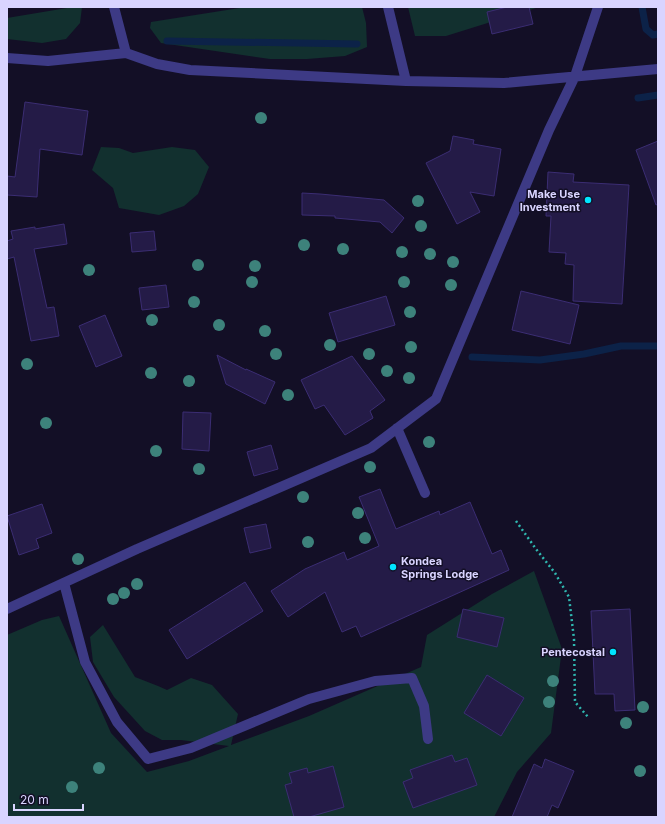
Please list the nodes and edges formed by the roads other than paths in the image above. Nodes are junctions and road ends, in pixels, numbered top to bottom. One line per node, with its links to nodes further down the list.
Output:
1 (114, 7): 4 (street)
2 (388, 7): 8 (street)
3 (598, 7): 7 (street)
4 (126, 53): 5 (street); 8 (street)
5 (7, 58)
6 (658, 69): 7 (street)
7 (575, 76): 8 (street); 9 (street)
8 (406, 81)
9 (397, 428): 10 (street); 11 (street)
10 (425, 493)
11 (64, 584): 12 (street); 13 (street)
12 (7, 609)
13 (428, 739)

